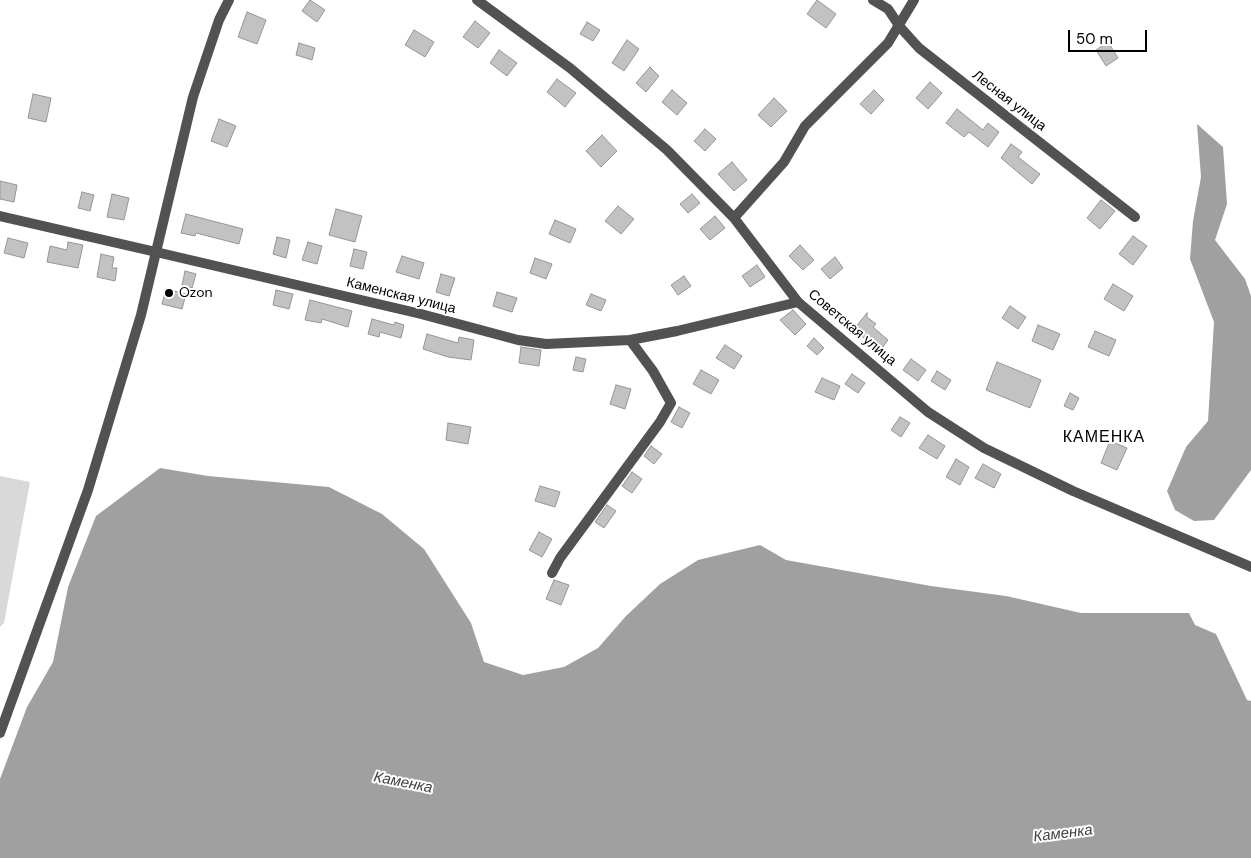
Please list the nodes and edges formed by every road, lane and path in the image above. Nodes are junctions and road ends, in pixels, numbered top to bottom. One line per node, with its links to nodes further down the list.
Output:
1 (229, 0): 9 (street)
2 (477, 0): 8 (street, Советская улица)
3 (873, 0): 5 (street, Лесная улица)
4 (914, 0): 5 (street)
5 (900, 27): 7 (street, Лесная улица); 8 (street)
6 (0, 216): 9 (street, Каменская улица)
7 (1135, 216)
8 (734, 218): 10 (street, Советская улица)
9 (156, 252): 11 (street, Каменская улица); 14 (street)
10 (798, 302): 11 (street, Каменская улица); 12 (street, Советская улица)
11 (630, 340): 13 (street)
12 (1251, 567)
13 (552, 573)
14 (0, 733)

